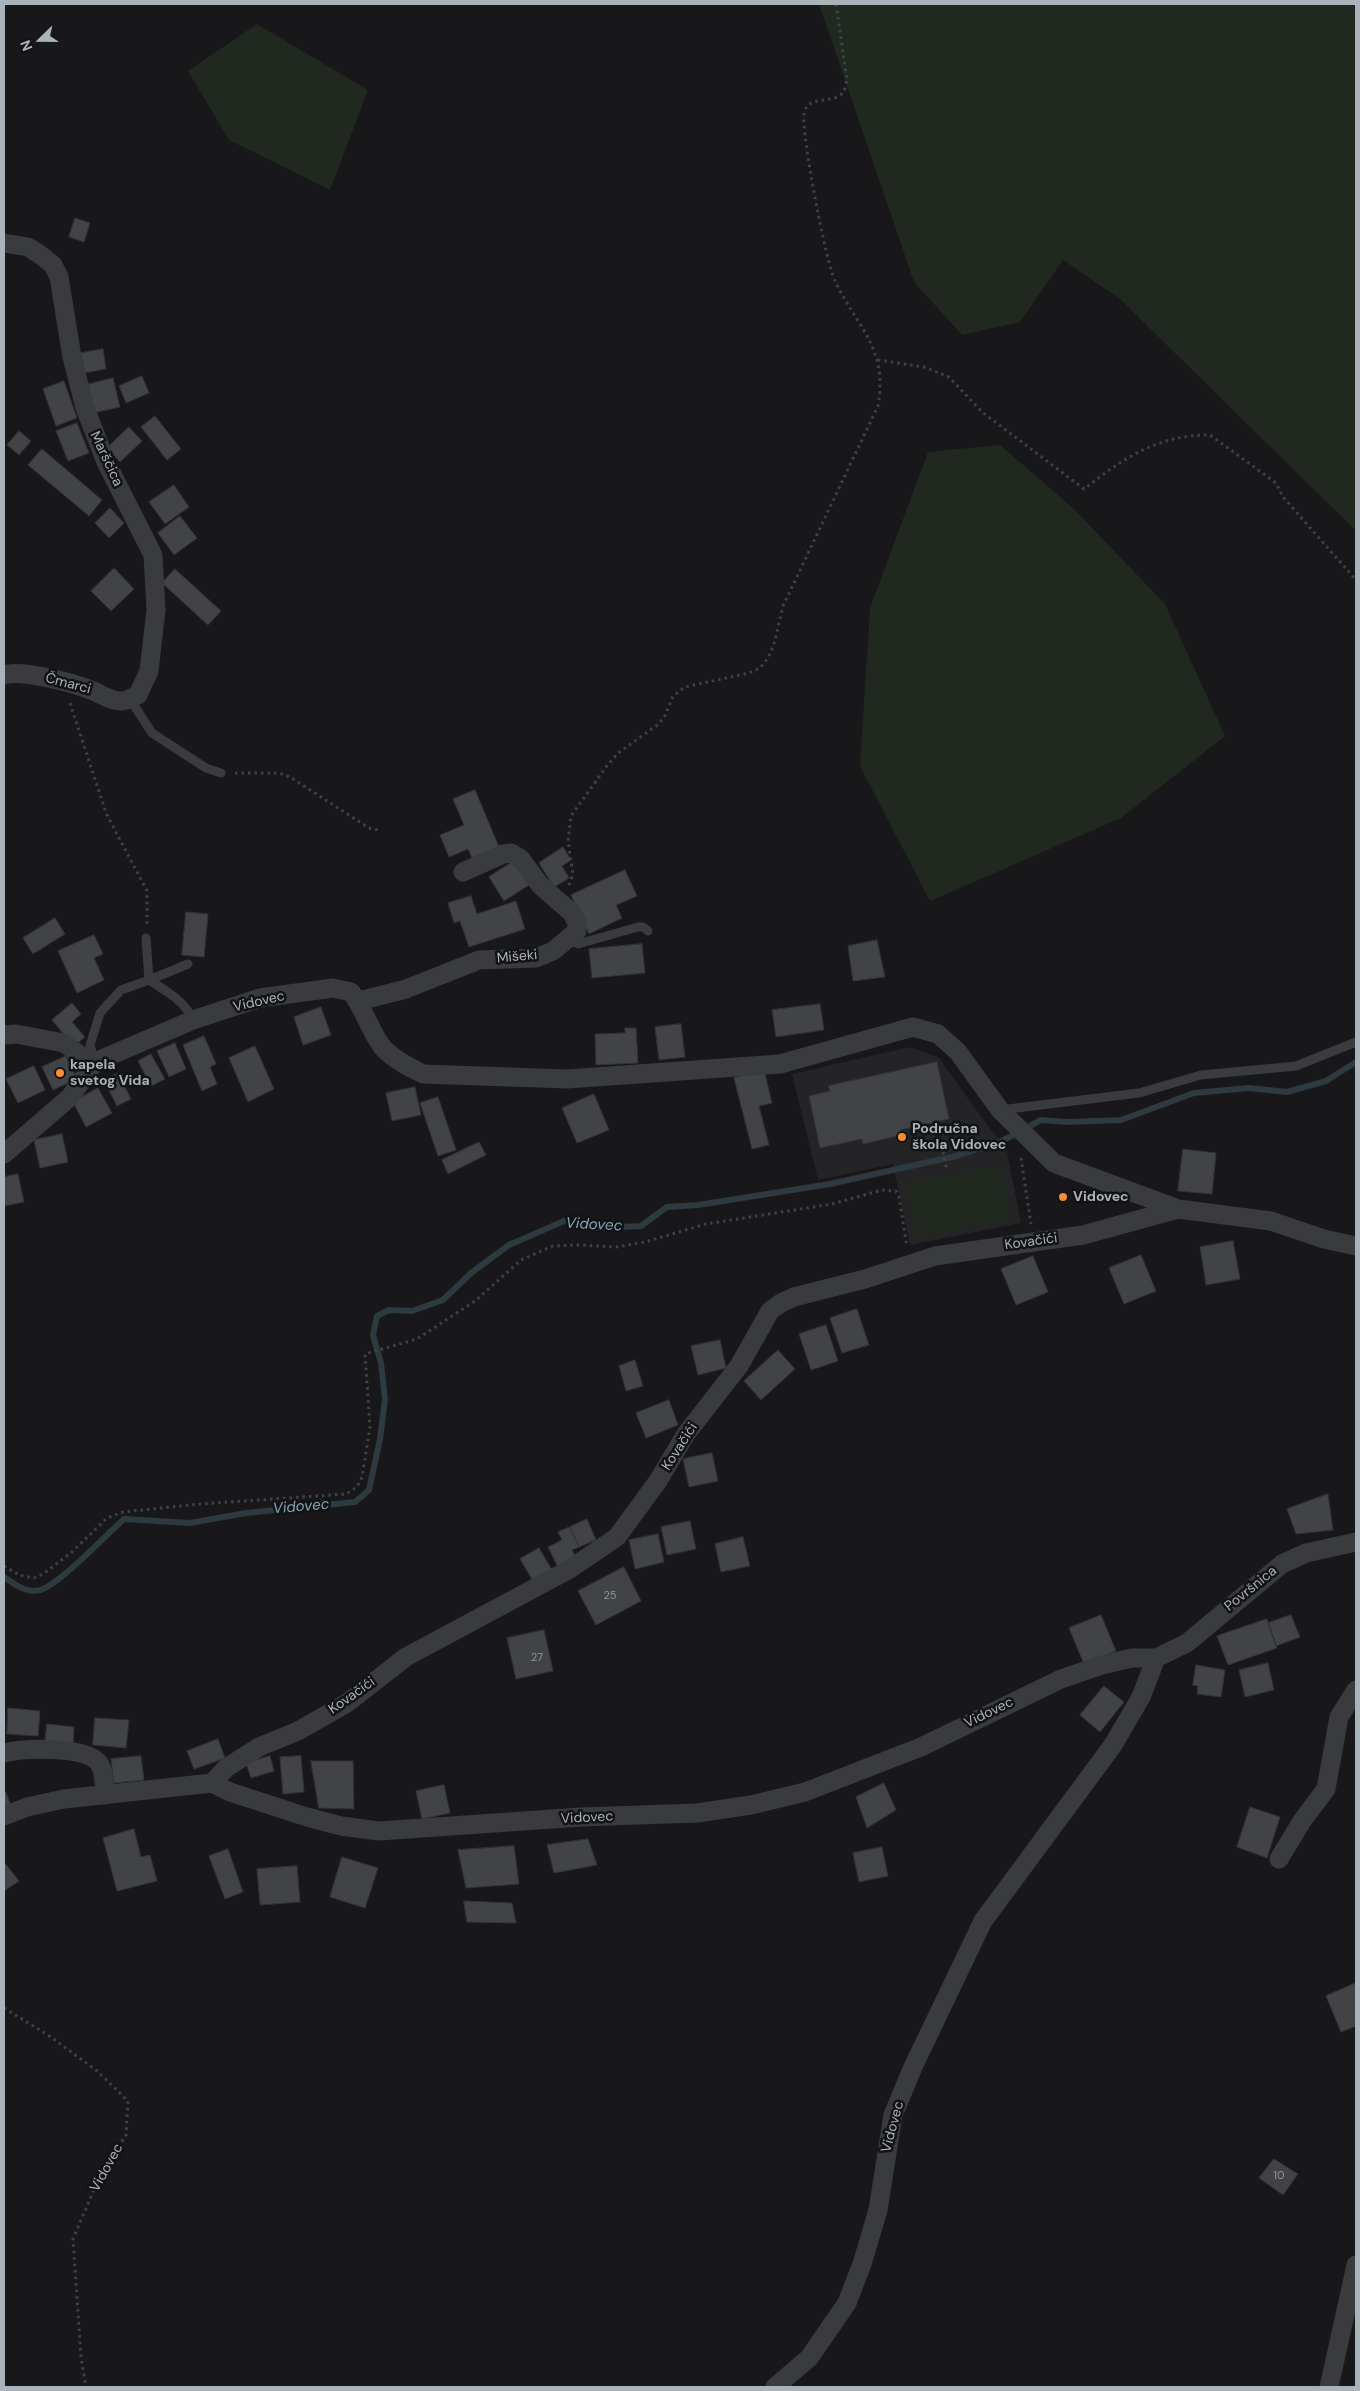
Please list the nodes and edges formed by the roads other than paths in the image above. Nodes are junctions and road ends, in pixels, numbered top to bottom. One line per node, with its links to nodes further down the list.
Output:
1 (4, 243): 3 (street, Marščica)
2 (4, 675): 3 (street, Čmarci)
3 (130, 699): 4 (lane)
4 (221, 772)
5 (463, 872): 8 (street)
6 (648, 931): 8 (lane)
7 (146, 938): 10 (lane)
8 (569, 940): 11 (street, Mišeki)
9 (188, 964): 10 (lane)
10 (149, 980): 12 (lane); 15 (lane)
11 (358, 1001): 12 (street, Vidovec); 16 (street)
12 (193, 1020): 15 (street, Vidovec)
13 (4, 1035): 15 (street)
14 (1356, 1042): 16 (lane)
15 (94, 1063): 17 (street)
16 (1000, 1110): 18 (street)
17 (4, 1154)
18 (1178, 1209): 19 (street); 24 (street, Kovačići)
19 (1356, 1246)
20 (1356, 1542): 21 (street, Površnica)
21 (1156, 1658): 24 (street, Vidovec); 29 (street, Vidovec)
22 (1356, 1690): 27 (street)
23 (4, 1753): 25 (street)
24 (212, 1783): 25 (street)
25 (105, 1796): 26 (street)
26 (4, 1816)
27 (1279, 1859)
28 (1356, 2265): 30 (street)
29 (774, 2387)
30 (1329, 2387)

